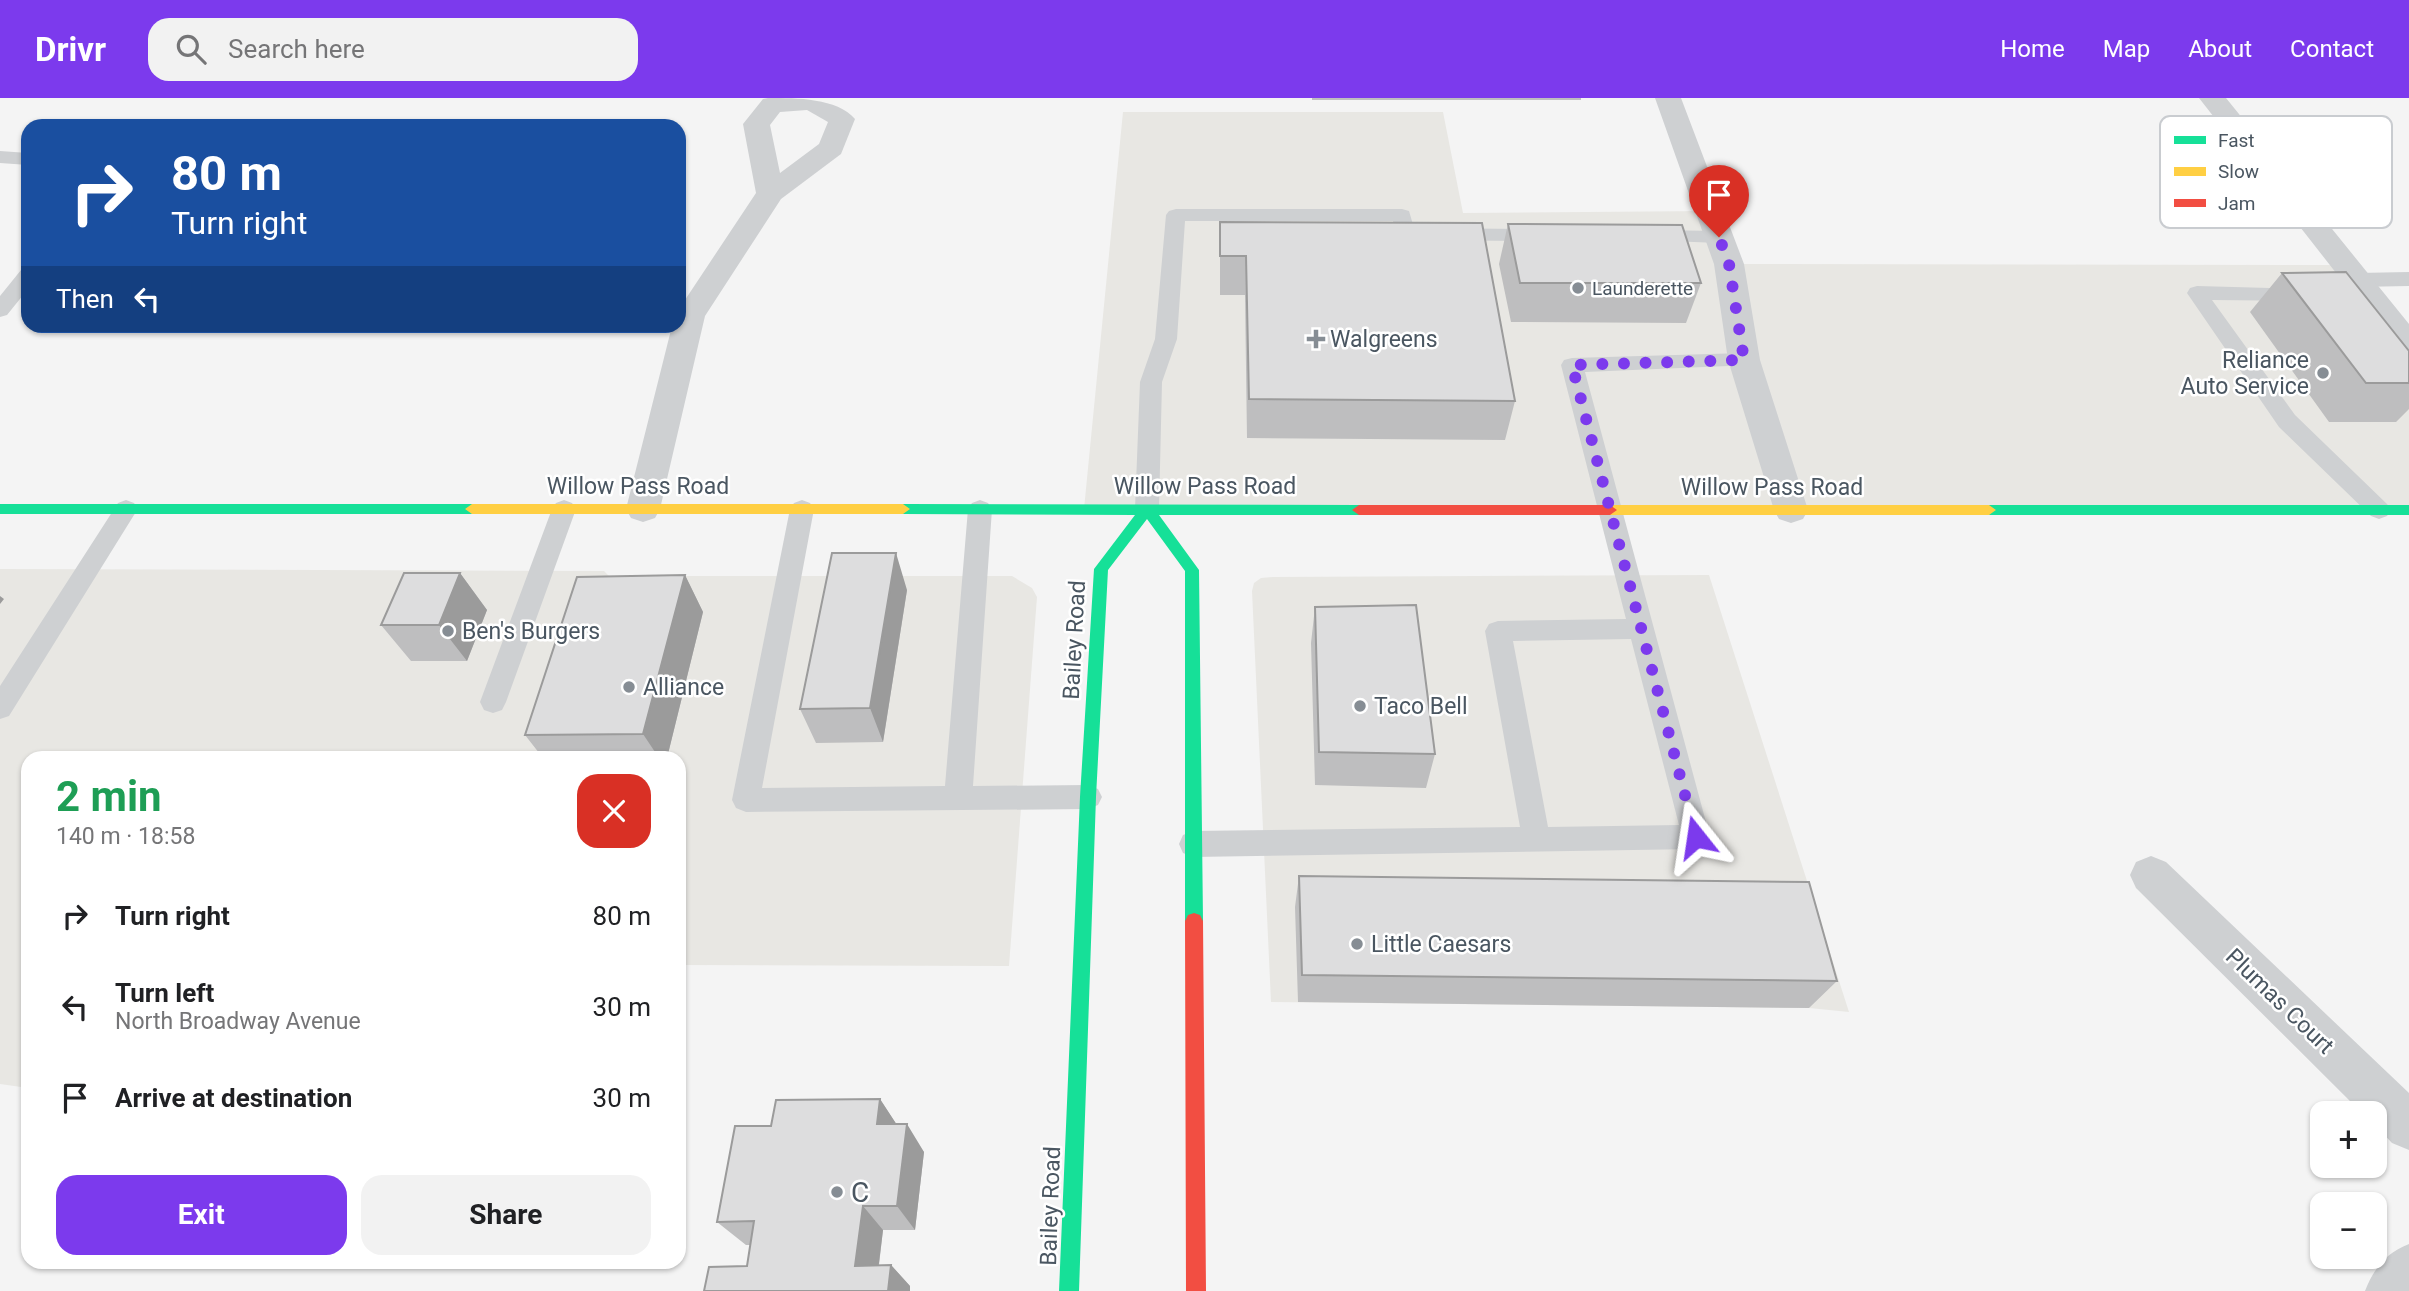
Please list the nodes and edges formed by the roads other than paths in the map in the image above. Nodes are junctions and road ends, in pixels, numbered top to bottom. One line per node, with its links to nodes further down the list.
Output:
1 (1668, 98): 10 (street)
2 (2212, 98): 3 (street)
3 (2226, 116)
4 (0, 157): 5 (lane)
5 (21, 158)
6 (771, 193): 16 (street)
7 (2310, 228): 13 (street)
8 (1555, 235): 26 (lane)
9 (1637, 236): 10 (lane)
10 (1719, 237): 19 (street)
11 (2409, 279): 13 (lane)
12 (14, 286): 15 (lane)
13 (2356, 289): 18 (street)
14 (2316, 294): 29 (lane)
15 (0, 310)
16 (686, 332)
17 (686, 333): 23 (street)
18 (2409, 345)
19 (1744, 360): 27 (lane); 28 (street)
20 (0, 509): 21 (main road, Willow Pass Road)
21 (126, 509): 22 (main road, Willow Pass Road); 33 (lane)
22 (564, 509): 23 (main road, Willow Pass Road); 32 (lane)
23 (643, 509): 24 (main road, Willow Pass Road)
24 (802, 509): 25 (main road, Willow Pass Road); 34 (lane)
25 (980, 509): 26 (main road, Willow Pass Road); 34 (lane)
26 (1147, 509): 27 (main road, Willow Pass Road); 35 (main road, Bailey Road); 37 (main road)
27 (1609, 509): 28 (main road, Willow Pass Road); 31 (lane)
28 (1791, 510): 29 (main road, Willow Pass Road)
29 (2379, 510): 30 (main road, Willow Pass Road)
30 (2409, 510)
31 (1641, 629): 36 (lane); 36 (lane)
32 (493, 702)
33 (0, 708)
34 (958, 797): 35 (lane)
35 (1088, 797): 41 (main road, Bailey Road)
36 (1536, 840): 37 (lane)
37 (1193, 844): 42 (main road)
38 (2151, 875): 39 (street, Plumas Court)
39 (2409, 1126)
40 (2409, 1269): 43 (street)
41 (1069, 1291)
42 (1196, 1291)
43 (2390, 1291)

